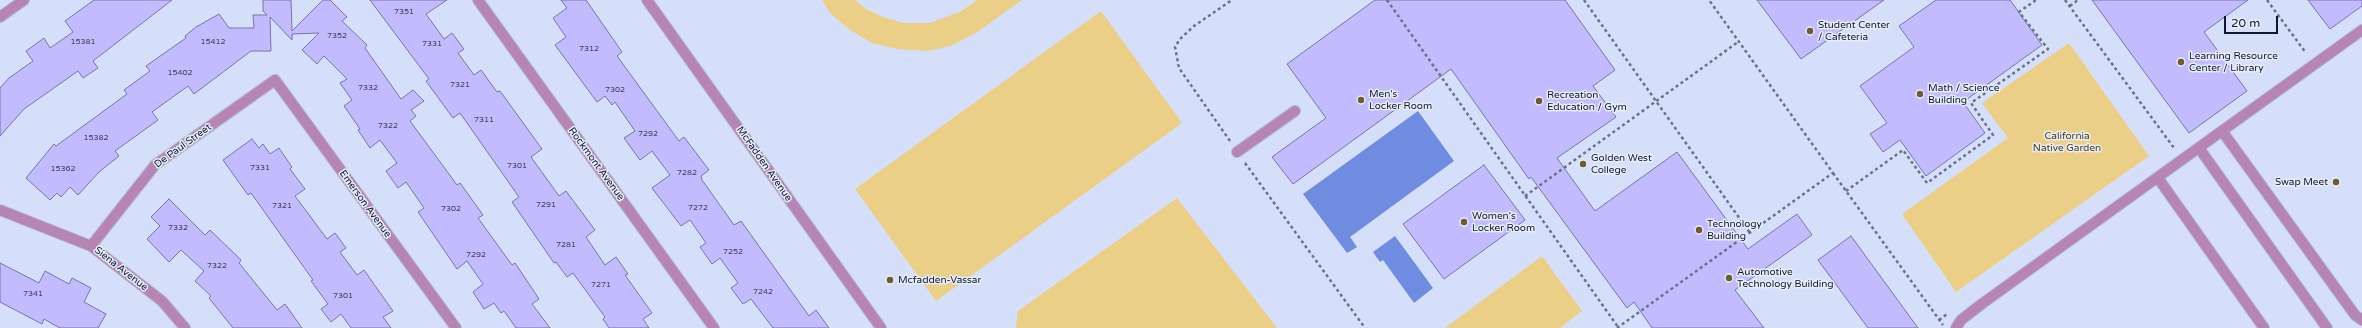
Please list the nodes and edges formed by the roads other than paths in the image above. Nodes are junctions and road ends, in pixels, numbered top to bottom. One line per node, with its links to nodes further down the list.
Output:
1 (24, 0): 4 (street)
2 (478, 0): 17 (street, Rockmont Avenue)
3 (647, 0): 18 (street, McFadden Avenue)
4 (0, 17)
5 (2362, 30): 8 (street)
6 (275, 80): 13 (street, De Paul Street); 16 (street, Emerson Avenue)
7 (1295, 111): 10 (street)
8 (2222, 131): 9 (street); 14 (street)
9 (2199, 148): 11 (street); 21 (street)
10 (1237, 152)
11 (2158, 178): 19 (street); 20 (street)
12 (0, 210): 13 (street, Siena Avenue)
13 (91, 246): 15 (street, Siena Avenue)
14 (2362, 320)
15 (185, 328)
16 (456, 328)
17 (714, 328)
18 (881, 328)
19 (1956, 328)
20 (2264, 328)
21 (2327, 328)

